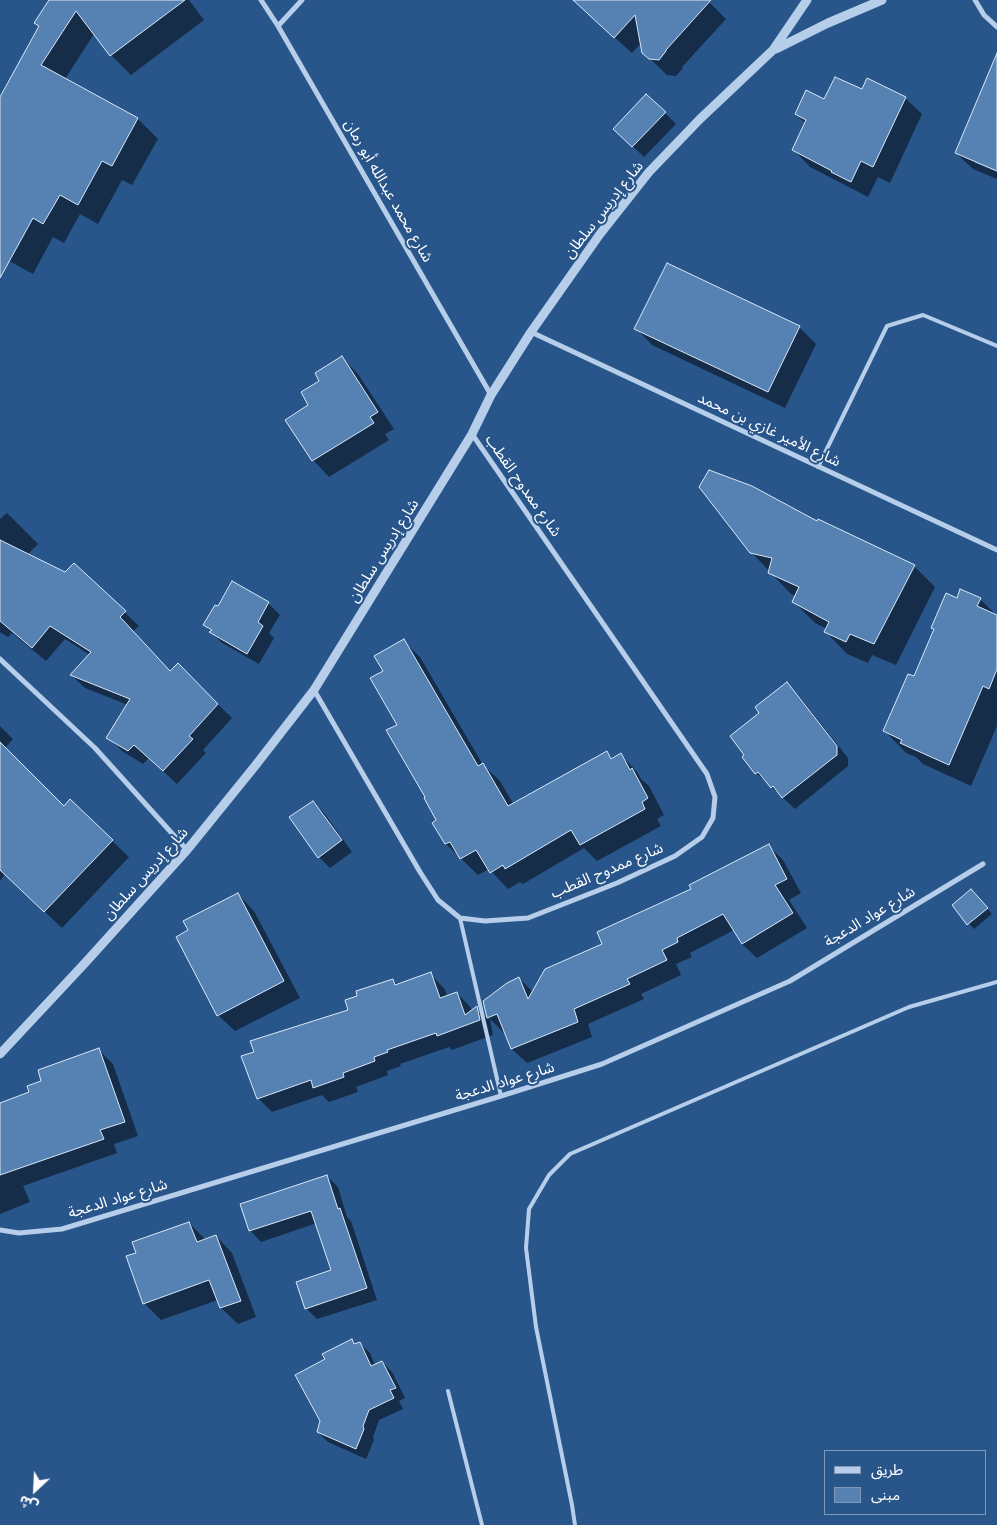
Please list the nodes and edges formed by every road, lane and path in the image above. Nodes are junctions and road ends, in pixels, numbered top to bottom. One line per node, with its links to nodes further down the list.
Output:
1 (261, 0): 6 (street, شارع محمد عبدالله أبو رمان)
2 (302, 0): 6 (street)
3 (807, 0): 8 (street, شارع إدريس سلطان)
4 (882, 0): 8 (street, شارع إدريس سلطان)
5 (975, 0): 7 (street)
6 (278, 26): 11 (street, شارع محمد عبدالله أبو رمان)
7 (997, 27)
8 (773, 50): 9 (street, شارع إدريس سلطان)
9 (531, 332): 11 (street, شارع إدريس سلطان); 13 (street, شارع الأمير غازي بن محمد)
10 (997, 346): 13 (lane)
11 (491, 395): 12 (street, شارع إدريس سلطان)
12 (472, 434): 16 (street, شارع إدريس سلطان); 19 (street, شارع ممدوح القطب)
13 (818, 467): 14 (street, شارع الأمير غازي بن محمد)
14 (997, 550)
15 (0, 659): 17 (street)
16 (314, 690): 17 (street, شارع إدريس سلطان); 19 (street)
17 (187, 850): 21 (street, شارع إدريس سلطان)
18 (983, 864): 22 (street, شارع عواد الدعجة)
19 (460, 918): 22 (lane)
20 (997, 982): 26 (lane)
21 (0, 1054)
22 (502, 1096): 23 (street, شارع عواد الدعجة)
23 (0, 1230)
24 (448, 1391): 25 (lane)
25 (482, 1525)
26 (575, 1525)

